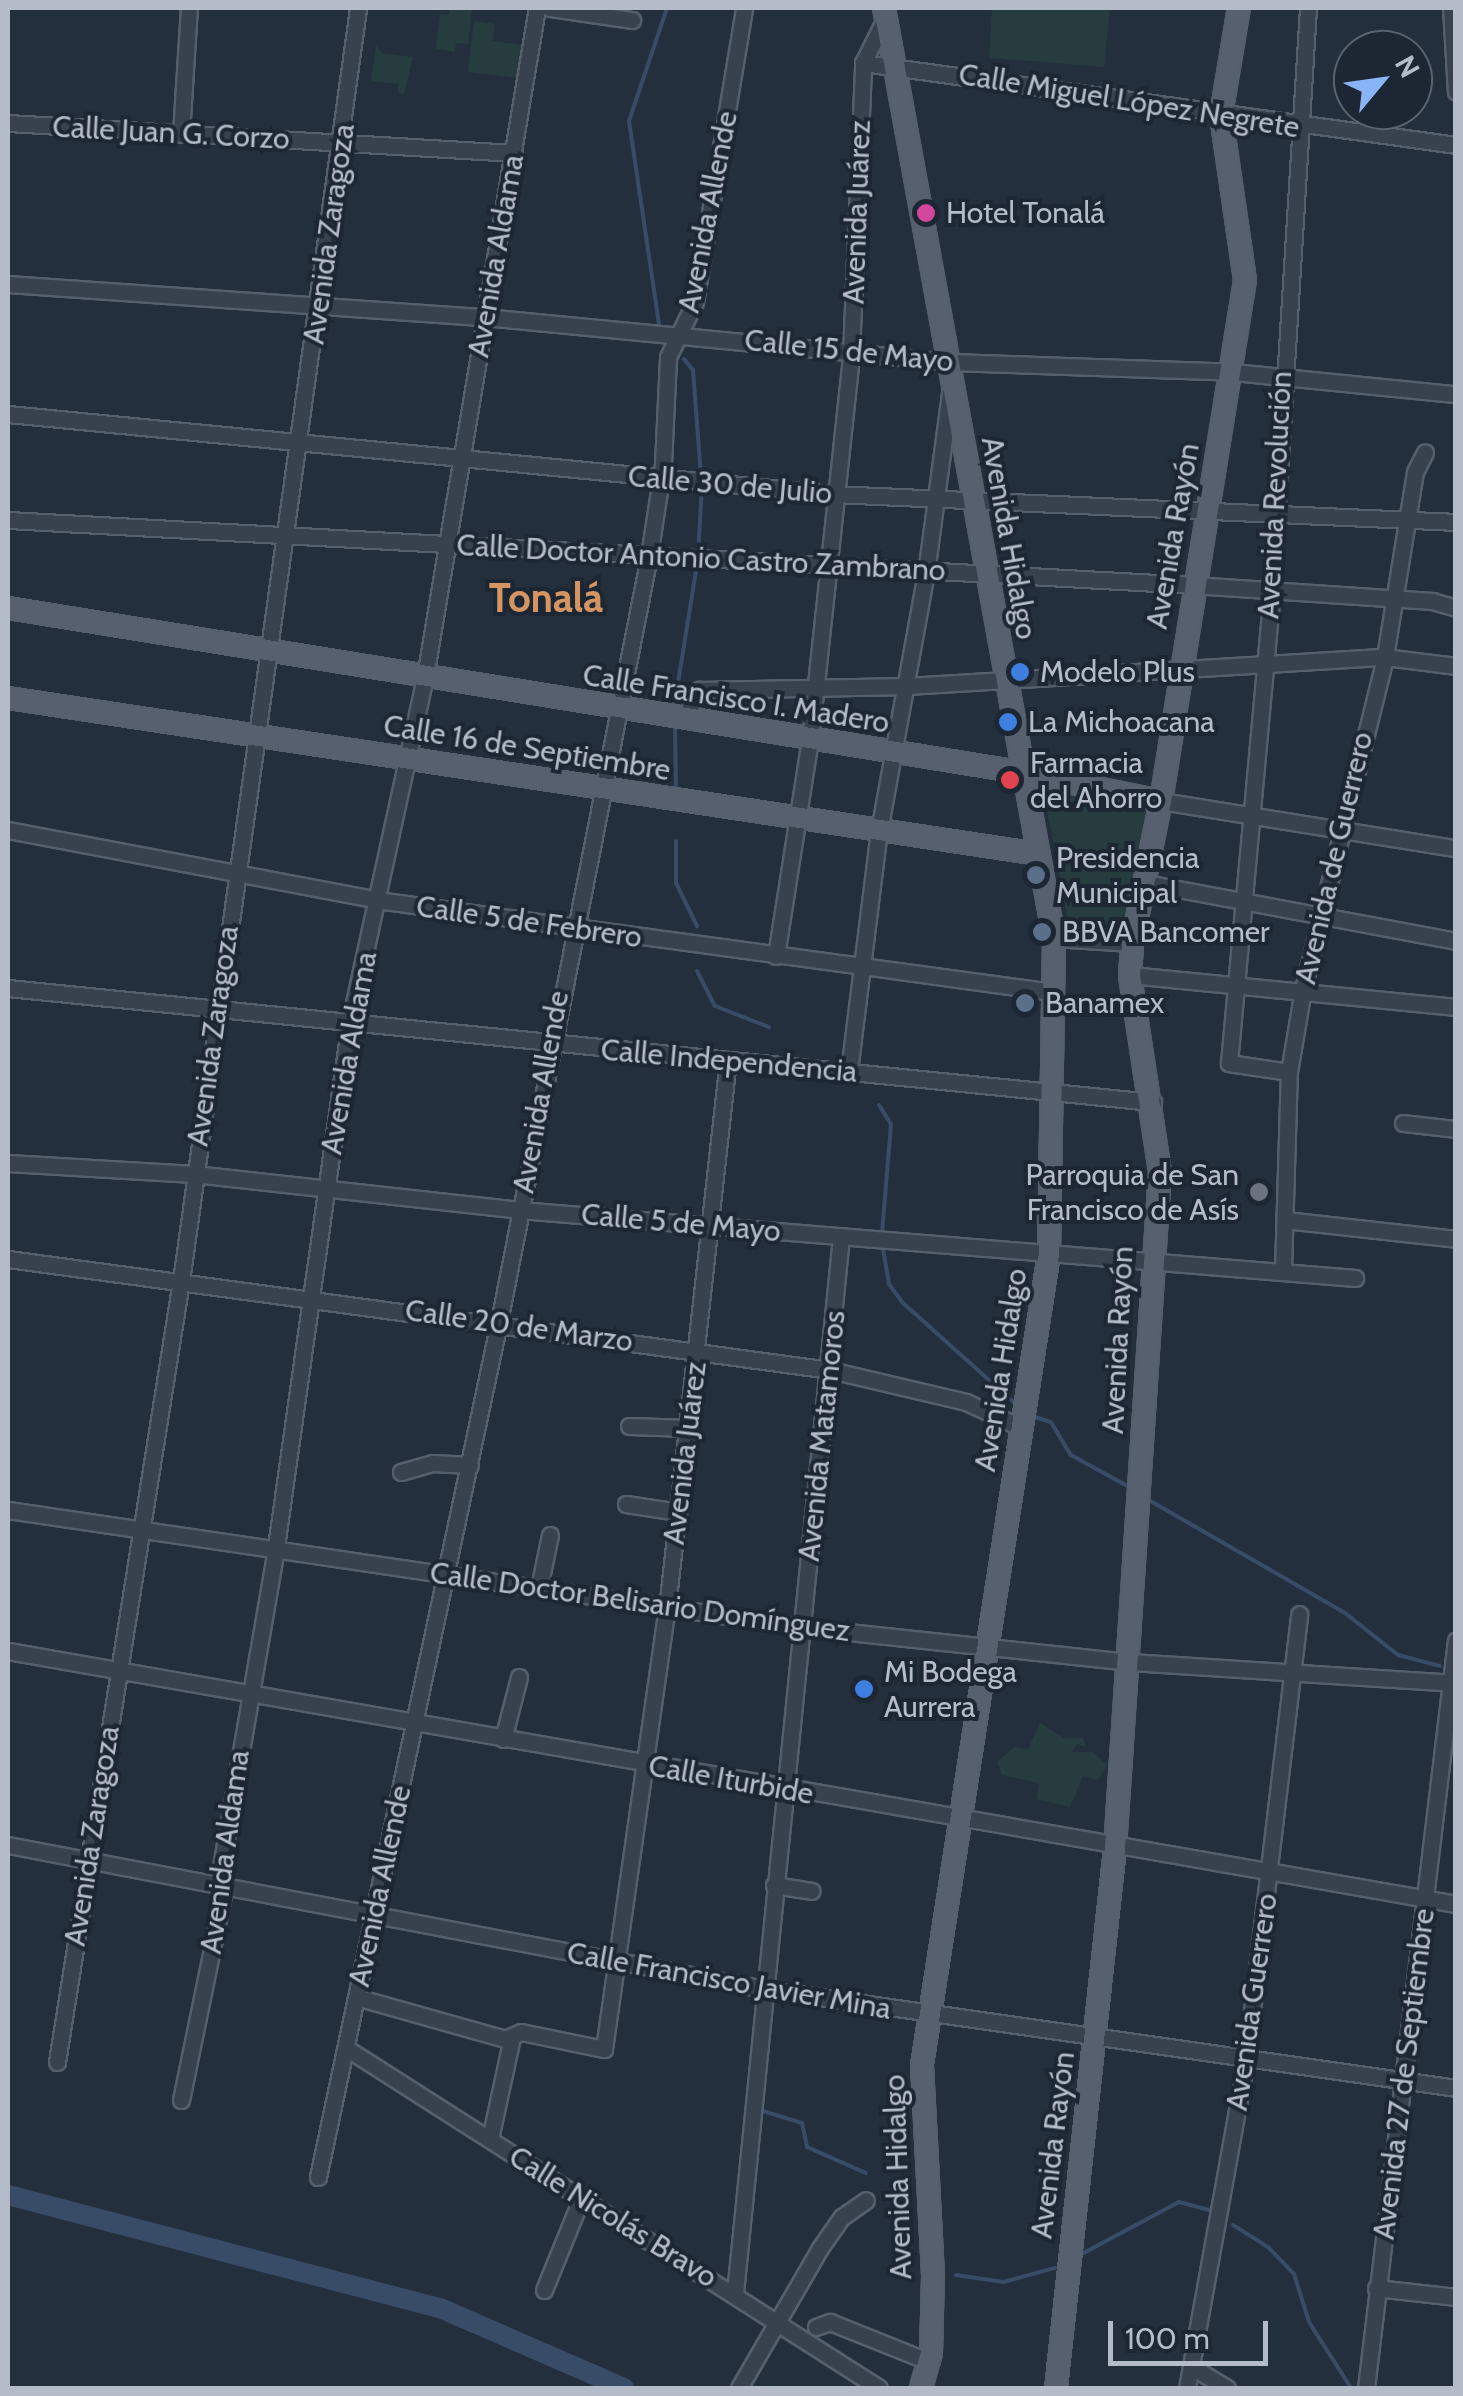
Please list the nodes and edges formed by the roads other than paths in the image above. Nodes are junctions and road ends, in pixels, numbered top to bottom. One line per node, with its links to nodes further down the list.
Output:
1 (189, 8): 17 (street)
2 (358, 8): 18 (street, Avenida Zaragoza)
3 (537, 8): 20 (street, Avenida Aldama)
4 (550, 8): 10 (street)
5 (744, 8): 24 (street, Avenida Allende)
6 (1239, 8): 14 (main road, Avenida Rayón)
7 (1308, 8): 16 (street, Avenida Revolución)
8 (1451, 8): 13 (street)
9 (885, 12): 11 (street); 12 (main road, Avenida Hidalgo)
10 (632, 20)
11 (863, 63): 12 (street, Calle Miguel López Negrete); 25 (street, Avenida Juárez)
12 (893, 66): 14 (street, Calle Miguel López Negrete); 26 (main road, Avenida Hidalgo)
13 (1456, 92)
14 (1221, 115): 16 (street, Calle Miguel López Negrete); 27 (main road, Avenida Rayón)
15 (8, 124): 17 (street, Calle Juan G. Corzo)
16 (1296, 128): 19 (street, Calle Miguel López Negrete); 28 (street, Avenida Revolución)
17 (180, 134): 18 (street, Calle Juan G. Corzo)
18 (342, 143): 20 (street, Calle Juan G. Corzo); 22 (street, Avenida Zaragoza)
19 (1456, 144)
20 (514, 153): 23 (street, Avenida Aldama)
21 (8, 284): 22 (street, Calle 15 de Mayo)
22 (320, 306): 23 (street, Calle 15 de Mayo); 31 (street, Avenida Zaragoza)
23 (484, 317): 24 (street, Calle 15 de Mayo); 33 (street, Avenida Aldama)
24 (682, 334): 25 (street, Calle 15 de Mayo); 34 (street, Avenida Allende)
25 (851, 354): 26 (street, Calle 15 de Mayo); 35 (street, Avenida Juárez)
26 (952, 368): 27 (street, Calle 15 de Mayo); 36 (street); 37 (main road, Avenida Hidalgo)
27 (1233, 372): 28 (street, Calle 15 de Mayo); 38 (main road, Avenida Rayón)
28 (1280, 377): 29 (street, Calle 15 de Mayo); 39 (street, Avenida Revolución)
29 (1452, 394)
30 (8, 414): 31 (street, Calle 30 de Julio)
31 (298, 444): 33 (street, Calle 30 de Julio); 43 (street, Avenida Zaragoza)
32 (1426, 452): 41 (street, Avenida de Guerrero)
33 (461, 460): 34 (street, Calle 30 de Julio); 44 (street, Avenida Aldama)
34 (668, 480): 35 (street, Calle 30 de Julio); 45 (street, Avenida Allende)
35 (832, 494): 36 (street, Calle 30 de Julio); 46 (street, Avenida Juárez)
36 (934, 498): 37 (street, Calle 30 de Julio); 47 (street)
37 (970, 499): 38 (street, Calle 30 de Julio); 48 (main road, Avenida Hidalgo)
38 (1209, 510): 39 (street, Calle 30 de Julio); 49 (main road, Avenida Rayón)
39 (1276, 512): 41 (street, Calle 30 de Julio); 50 (street, Avenida Revolución)
40 (8, 520): 43 (street, Calle Doctor Antonio Castro Zambrano)
41 (1407, 522): 42 (street, Calle 30 de Julio); 51 (street, Avenida de Guerrero)
42 (1456, 522)
43 (286, 535): 44 (street, Calle Doctor Antonio Castro Zambrano); 54 (street, Avenida Zaragoza)
44 (449, 544): 45 (street, Calle Doctor Antonio Castro Zambrano); 59 (street, Avenida Aldama)
45 (648, 556): 46 (street, Calle Doctor Antonio Castro Zambrano); 64 (street, Avenida Allende)
46 (829, 566): 47 (street, Calle Doctor Antonio Castro Zambrano); 62 (street, Avenida Juárez)
47 (926, 572): 48 (street, Calle Doctor Antonio Castro Zambrano); 61 (street)
48 (986, 573): 49 (street, Calle Doctor Antonio Castro Zambrano); 60 (main road, Avenida Hidalgo)
49 (1193, 585): 50 (street, Calle Doctor Antonio Castro Zambrano); 58 (main road, Avenida Rayón)
50 (1272, 592): 51 (street, Calle Doctor Antonio Castro Zambrano); 56 (street, Avenida Revolución)
51 (1394, 598): 53 (street, Calle Doctor Antonio Castro Zambrano); 55 (street, Avenida de Guerrero)
52 (8, 608): 54 (main road, Calle Francisco I. Madero)
53 (1456, 608)
54 (268, 652): 59 (main road, Calle Francisco I. Madero); 66 (street, Avenida Zaragoza)
55 (1385, 658): 56 (street); 57 (street); 75 (street, Avenida de Guerrero)
56 (1265, 664): 58 (street); 73 (street, Avenida Revolución)
57 (1456, 666)
58 (1179, 669): 60 (street); 72 (main road, Avenida Rayón)
59 (425, 677): 64 (main road, Calle Francisco I. Madero); 69 (street, Avenida Aldama)
60 (1003, 681): 61 (street); 70 (main road, Avenida Hidalgo)
61 (907, 686): 62 (street); 68 (street)
62 (816, 688): 65 (street); 67 (street, Avenida Juárez)
63 (8, 698): 66 (main road, Calle 16 de Septiembre)
64 (616, 711): 65 (main road, Calle Francisco I. Madero); 71 (street, Avenida Allende)
65 (680, 719): 67 (main road, Calle Francisco I. Madero)
66 (256, 735): 69 (main road, Calle 16 de Septiembre); 80 (street, Avenida Zaragoza)
67 (810, 740): 68 (main road, Calle Francisco I. Madero); 74 (street, Avenida Juárez)
68 (896, 754): 70 (main road, Calle Francisco I. Madero); 77 (street)
69 (406, 761): 71 (main road, Calle 16 de Septiembre); 82 (street, Avenida Aldama)
70 (1021, 772): 72 (main road, Calle Francisco I. Madero); 79 (main road, Avenida Hidalgo)
71 (600, 789): 74 (main road, Calle 16 de Septiembre); 85 (street, Avenida Allende)
72 (1161, 802): 73 (street, Calle Francisco I. Madero); 81 (main road, Avenida Rayón)
73 (1253, 818): 75 (street, Calle Francisco I. Madero); 83 (street, Avenida Revolución)
74 (798, 819): 77 (main road, Calle 16 de Septiembre); 89 (street, Avenida Juárez)
75 (1342, 828): 78 (street, Calle Francisco I. Madero); 84 (street, Avenida de Guerrero)
76 (8, 830): 80 (street, Calle 5 de Febrero)
77 (879, 831): 79 (main road, Calle 16 de Septiembre); 90 (street)
78 (1456, 848)
79 (1038, 854): 86 (main road, Avenida Hidalgo)
80 (236, 873): 82 (street, Calle 5 de Febrero); 97 (street, Avenida Zaragoza)
81 (1146, 884): 83 (street); 88 (main road, Avenida Rayón)
82 (377, 900): 85 (street, Calle 5 de Febrero); 98 (street, Avenida Aldama)
83 (1245, 901): 84 (street); 92 (street, Avenida Revolución)
84 (1320, 914): 87 (street); 94 (street, Avenida de Guerrero)
85 (572, 928): 89 (street, Calle 5 de Febrero); 99 (street, Avenida Allende)
86 (1054, 938): 88 (street); 95 (main road, Avenida Hidalgo)
87 (1456, 941)
88 (1132, 943): 91 (main road, Avenida Rayón)
89 (776, 956): 90 (street, Calle 5 de Febrero)
90 (862, 969): 95 (street, Calle 5 de Febrero); 101 (street)
91 (1130, 976): 92 (street); 104 (main road, Avenida Rayón)
92 (1236, 982): 94 (street); 102 (street, Avenida Revolución)
93 (8, 988): 97 (street, Calle Independencia)
94 (1303, 989): 96 (street); 102 (street, Avenida de Guerrero)
95 (1053, 992): 103 (main road, Avenida Hidalgo)
96 (1456, 1007)
97 (214, 1008): 98 (street, Calle Independencia); 108 (street, Avenida Zaragoza)
98 (350, 1021): 99 (street, Calle Independencia); 109 (street, Avenida Aldama)
99 (548, 1046): 100 (street, Calle Independencia); 110 (street, Avenida Allende)
100 (728, 1060): 101 (street, Calle Independencia); 112 (street, Avenida Juárez)
101 (849, 1071): 103 (street, Calle Independencia)
102 (1289, 1072): 111 (street, Avenida de Guerrero)
103 (1052, 1088): 104 (street, Calle Independencia); 115 (main road, Avenida Hidalgo)
104 (1153, 1102): 117 (main road, Avenida Rayón)
105 (1403, 1123): 106 (street)
106 (1456, 1129)
107 (8, 1163): 108 (street, Calle 5 de Mayo)
108 (194, 1174): 109 (street, Calle 5 de Mayo); 120 (street, Avenida Zaragoza)
109 (326, 1188): 110 (street, Calle 5 de Mayo); 121 (street, Avenida Aldama)
110 (519, 1210): 112 (street, Calle 5 de Mayo); 122 (street, Avenida Allende)
111 (1284, 1220): 114 (street); 118 (street, Avenida de Guerrero)
112 (713, 1226): 113 (street, Calle 5 de Mayo); 123 (street, Avenida Juárez)
113 (841, 1236): 115 (street, Calle 5 de Mayo); 124 (street, Avenida Matamoros)
114 (1456, 1239)
115 (1049, 1254): 117 (street, Calle 5 de Mayo); 126 (main road, Avenida Hidalgo)
116 (8, 1259): 120 (street, Calle 20 de Marzo)
117 (1152, 1263): 118 (street, Calle 5 de Mayo); 144 (main road, Avenida Rayón)
118 (1283, 1270): 119 (street, Calle 5 de Mayo)
119 (1355, 1278)
120 (181, 1281): 121 (street, Calle 20 de Marzo); 133 (street, Avenida Zaragoza)
121 (313, 1298): 122 (street, Calle 20 de Marzo); 135 (street, Avenida Aldama)
122 (498, 1322): 123 (street, Calle 20 de Marzo); 128 (street, Avenida Allende)
123 (697, 1351): 124 (street, Calle 20 de Marzo); 127 (street, Avenida Juárez)
124 (830, 1370): 126 (street, Calle 20 de Marzo); 140 (street, Avenida Matamoros)
125 (629, 1426): 127 (street)
126 (1023, 1426): 142 (main road, Avenida Hidalgo)
127 (689, 1428): 132 (street, Avenida Juárez)
128 (470, 1465): 129 (street); 136 (street, Avenida Allende)
129 (401, 1472)
130 (626, 1504): 132 (street)
131 (8, 1510): 133 (street, Calle Doctor Belisario Domínguez)
132 (678, 1512): 138 (street, Avenida Juárez)
133 (142, 1530): 135 (street, Calle Doctor Belisario Domínguez); 145 (street, Avenida Zaragoza)
134 (550, 1534): 137 (street)
135 (275, 1554): 136 (street, Calle Doctor Belisario Domínguez); 149 (street, Avenida Aldama)
136 (448, 1574): 137 (street, Calle Doctor Belisario Domínguez); 150 (street, Avenida Allende)
137 (539, 1588): 138 (street, Calle Doctor Belisario Domínguez)
138 (667, 1608): 140 (street, Calle Doctor Belisario Domínguez); 152 (street, Avenida Juárez)
139 (1299, 1614): 146 (street, Avenida Guerrero)
140 (802, 1627): 142 (street, Calle Doctor Belisario Domínguez); 153 (street, Avenida Matamoros)
141 (1456, 1640): 148 (street, Avenida 27 de Septiembre)
142 (991, 1648): 144 (street, Calle Doctor Belisario Domínguez); 154 (main road, Avenida Hidalgo)
143 (8, 1650): 145 (street, Calle Iturbide)
144 (1130, 1662): 146 (street, Calle Doctor Belisario Domínguez); 156 (main road, Avenida Rayón)
145 (120, 1671): 149 (street, Calle Iturbide); 157 (street, Avenida Zaragoza)
146 (1294, 1674): 148 (street, Calle Doctor Belisario Domínguez); 158 (street, Avenida Guerrero)
147 (519, 1677): 151 (street)
148 (1454, 1683): 162 (street, Avenida 27 de Septiembre)
149 (248, 1694): 150 (street, Calle Iturbide); 159 (street, Avenida Aldama)
150 (414, 1723): 151 (street, Calle Iturbide); 164 (street, Avenida Allende)
151 (503, 1739): 152 (street, Calle Iturbide)
152 (644, 1764): 153 (street, Calle Iturbide); 165 (street, Avenida Juárez)
153 (784, 1789): 154 (street, Calle Iturbide); 160 (street, Avenida Matamoros)
154 (963, 1821): 156 (street, Calle Iturbide); 168 (main road, Avenida Hidalgo)
155 (8, 1844): 157 (street, Calle Francisco Javier Mina)
156 (1116, 1848): 158 (street, Calle Iturbide); 170 (main road, Avenida Rayón)
157 (87, 1858): 159 (street, Calle Francisco Javier Mina); 173 (street, Avenida Zaragoza)
158 (1270, 1871): 162 (street, Calle Iturbide); 172 (street, Avenida Guerrero)
159 (225, 1884): 164 (street, Calle Francisco Javier Mina); 176 (street, Avenida Aldama)
160 (774, 1886): 161 (street); 166 (street, Avenida Matamoros)
161 (812, 1890)
162 (1427, 1899): 163 (street, Calle Iturbide); 174 (street, Avenida 27 de Septiembre)
163 (1456, 1904)
164 (374, 1914): 165 (street, Calle Francisco Javier Mina); 167 (street, Avenida Allende)
165 (613, 1963): 166 (street, Calle Francisco Javier Mina); 169 (street, Avenida Juárez)
166 (764, 1989): 168 (street, Calle Francisco Javier Mina); 183 (street, Avenida Matamoros)
167 (356, 1998): 169 (street); 171 (street, Avenida Allende)
168 (930, 2015): 170 (street, Calle Francisco Javier Mina); 187 (main road, Avenida Hidalgo)
169 (512, 2037): 177 (street)
170 (1097, 2040): 172 (street, Calle Francisco Javier Mina); 192 (main road, Avenida Rayón)
171 (346, 2048): 177 (street, Calle Nicolás Bravo); 178 (street, Avenida Allende)
172 (1246, 2061): 174 (street, Calle Francisco Javier Mina); 188 (street, Avenida Guerrero)
173 (57, 2062)
174 (1405, 2082): 175 (street, Calle Francisco Javier Mina); 181 (street, Avenida 27 de Septiembre)
175 (1456, 2088)
176 (181, 2100)
177 (490, 2139): 179 (street, Calle Nicolás Bravo)
178 (318, 2177)
179 (582, 2197): 182 (street); 183 (street, Calle Nicolás Bravo)
180 (866, 2200): 185 (street)
181 (1376, 2288): 184 (street); 195 (street, Avenida 27 de Septiembre)
182 (544, 2290)
183 (735, 2294): 185 (street, Calle Nicolás Bravo)
184 (1456, 2297)
185 (775, 2321): 189 (street); 190 (street, Calle Nicolás Bravo)
186 (816, 2327): 187 (street)
187 (930, 2362): 191 (main road, Avenida Hidalgo)
188 (1192, 2367): 193 (street, Avenida Guerrero); 194 (street)
189 (739, 2388)
190 (879, 2388)
191 (921, 2388)
192 (1056, 2388)
193 (1187, 2388)
194 (1227, 2388)
195 (1366, 2388)

